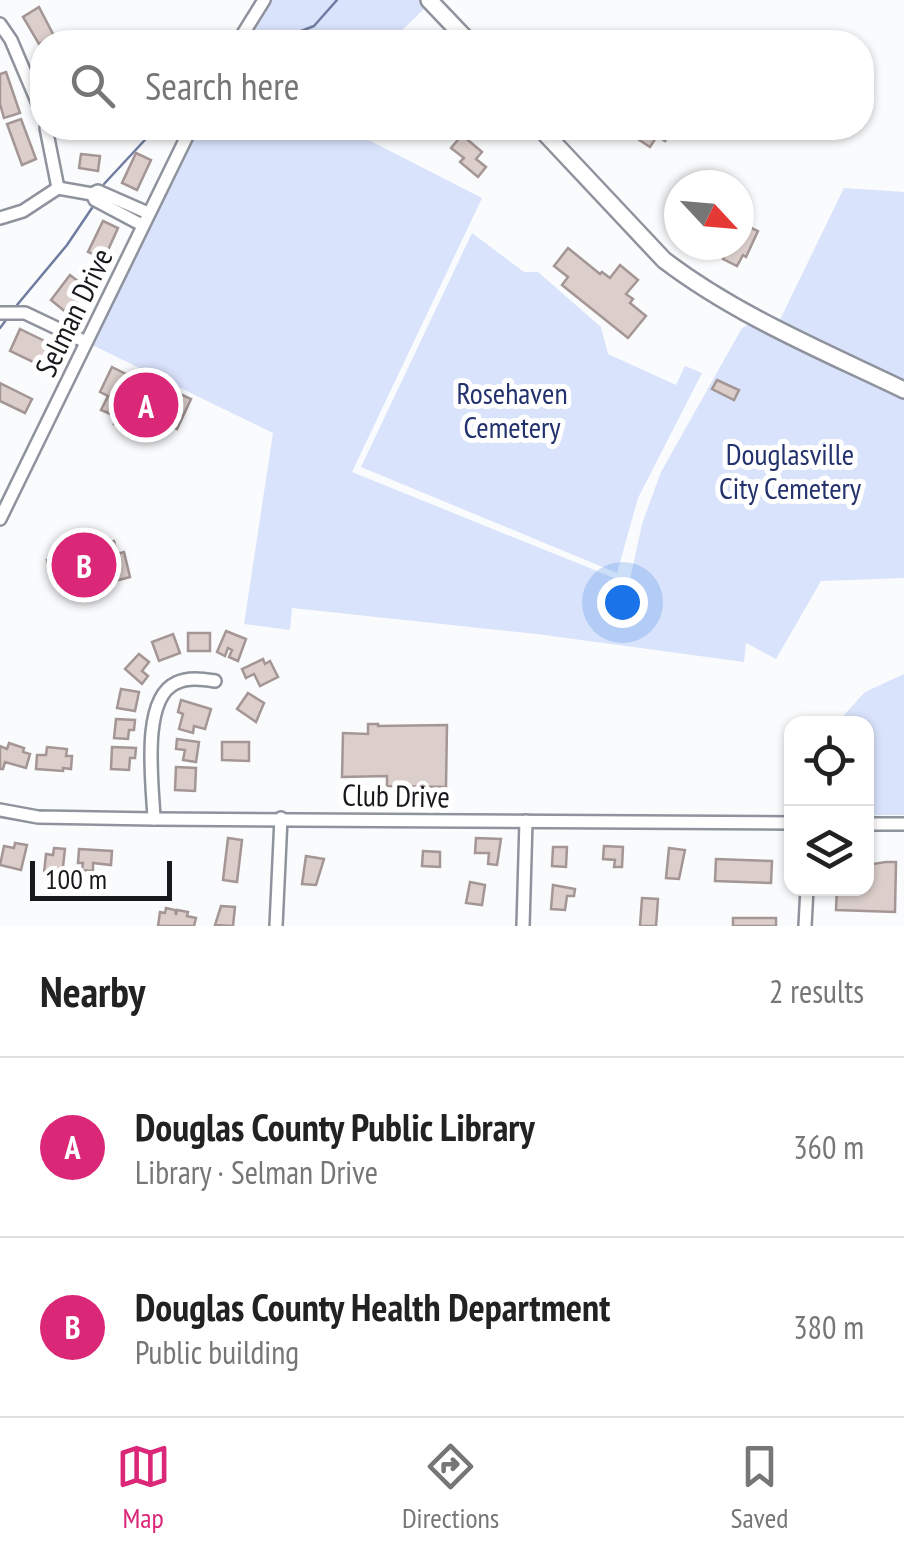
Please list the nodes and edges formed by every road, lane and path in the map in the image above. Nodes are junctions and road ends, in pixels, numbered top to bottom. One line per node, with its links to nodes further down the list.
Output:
1 (264, 0): 4 (street)
2 (429, 0): 5 (street)
3 (0, 24): 6 (street)
4 (245, 30)
5 (458, 30)
6 (30, 80)
7 (48, 140): 10 (street)
8 (185, 140): 12 (street, Selman Drive)
9 (551, 140): 15 (street)
10 (58, 188): 11 (street); 12 (street)
11 (0, 218)
12 (145, 219): 14 (street, Selman Drive)
13 (0, 313): 14 (street)
14 (86, 342): 16 (street, Selman Drive)
15 (904, 390)
16 (5, 494): 17 (street, Selman Drive)
17 (0, 519)
18 (215, 681): 21 (street)
19 (0, 810): 21 (street, Club Drive)
20 (281, 818): 21 (street, Club Drive); 22 (street, Club Drive); 27 (street)
21 (154, 819)
22 (526, 822): 23 (street, Club Drive); 28 (street)
23 (784, 823)
24 (874, 824): 25 (street)
25 (904, 824)
26 (807, 896): 29 (street)
27 (276, 926)
28 (524, 926)
29 (805, 926)

